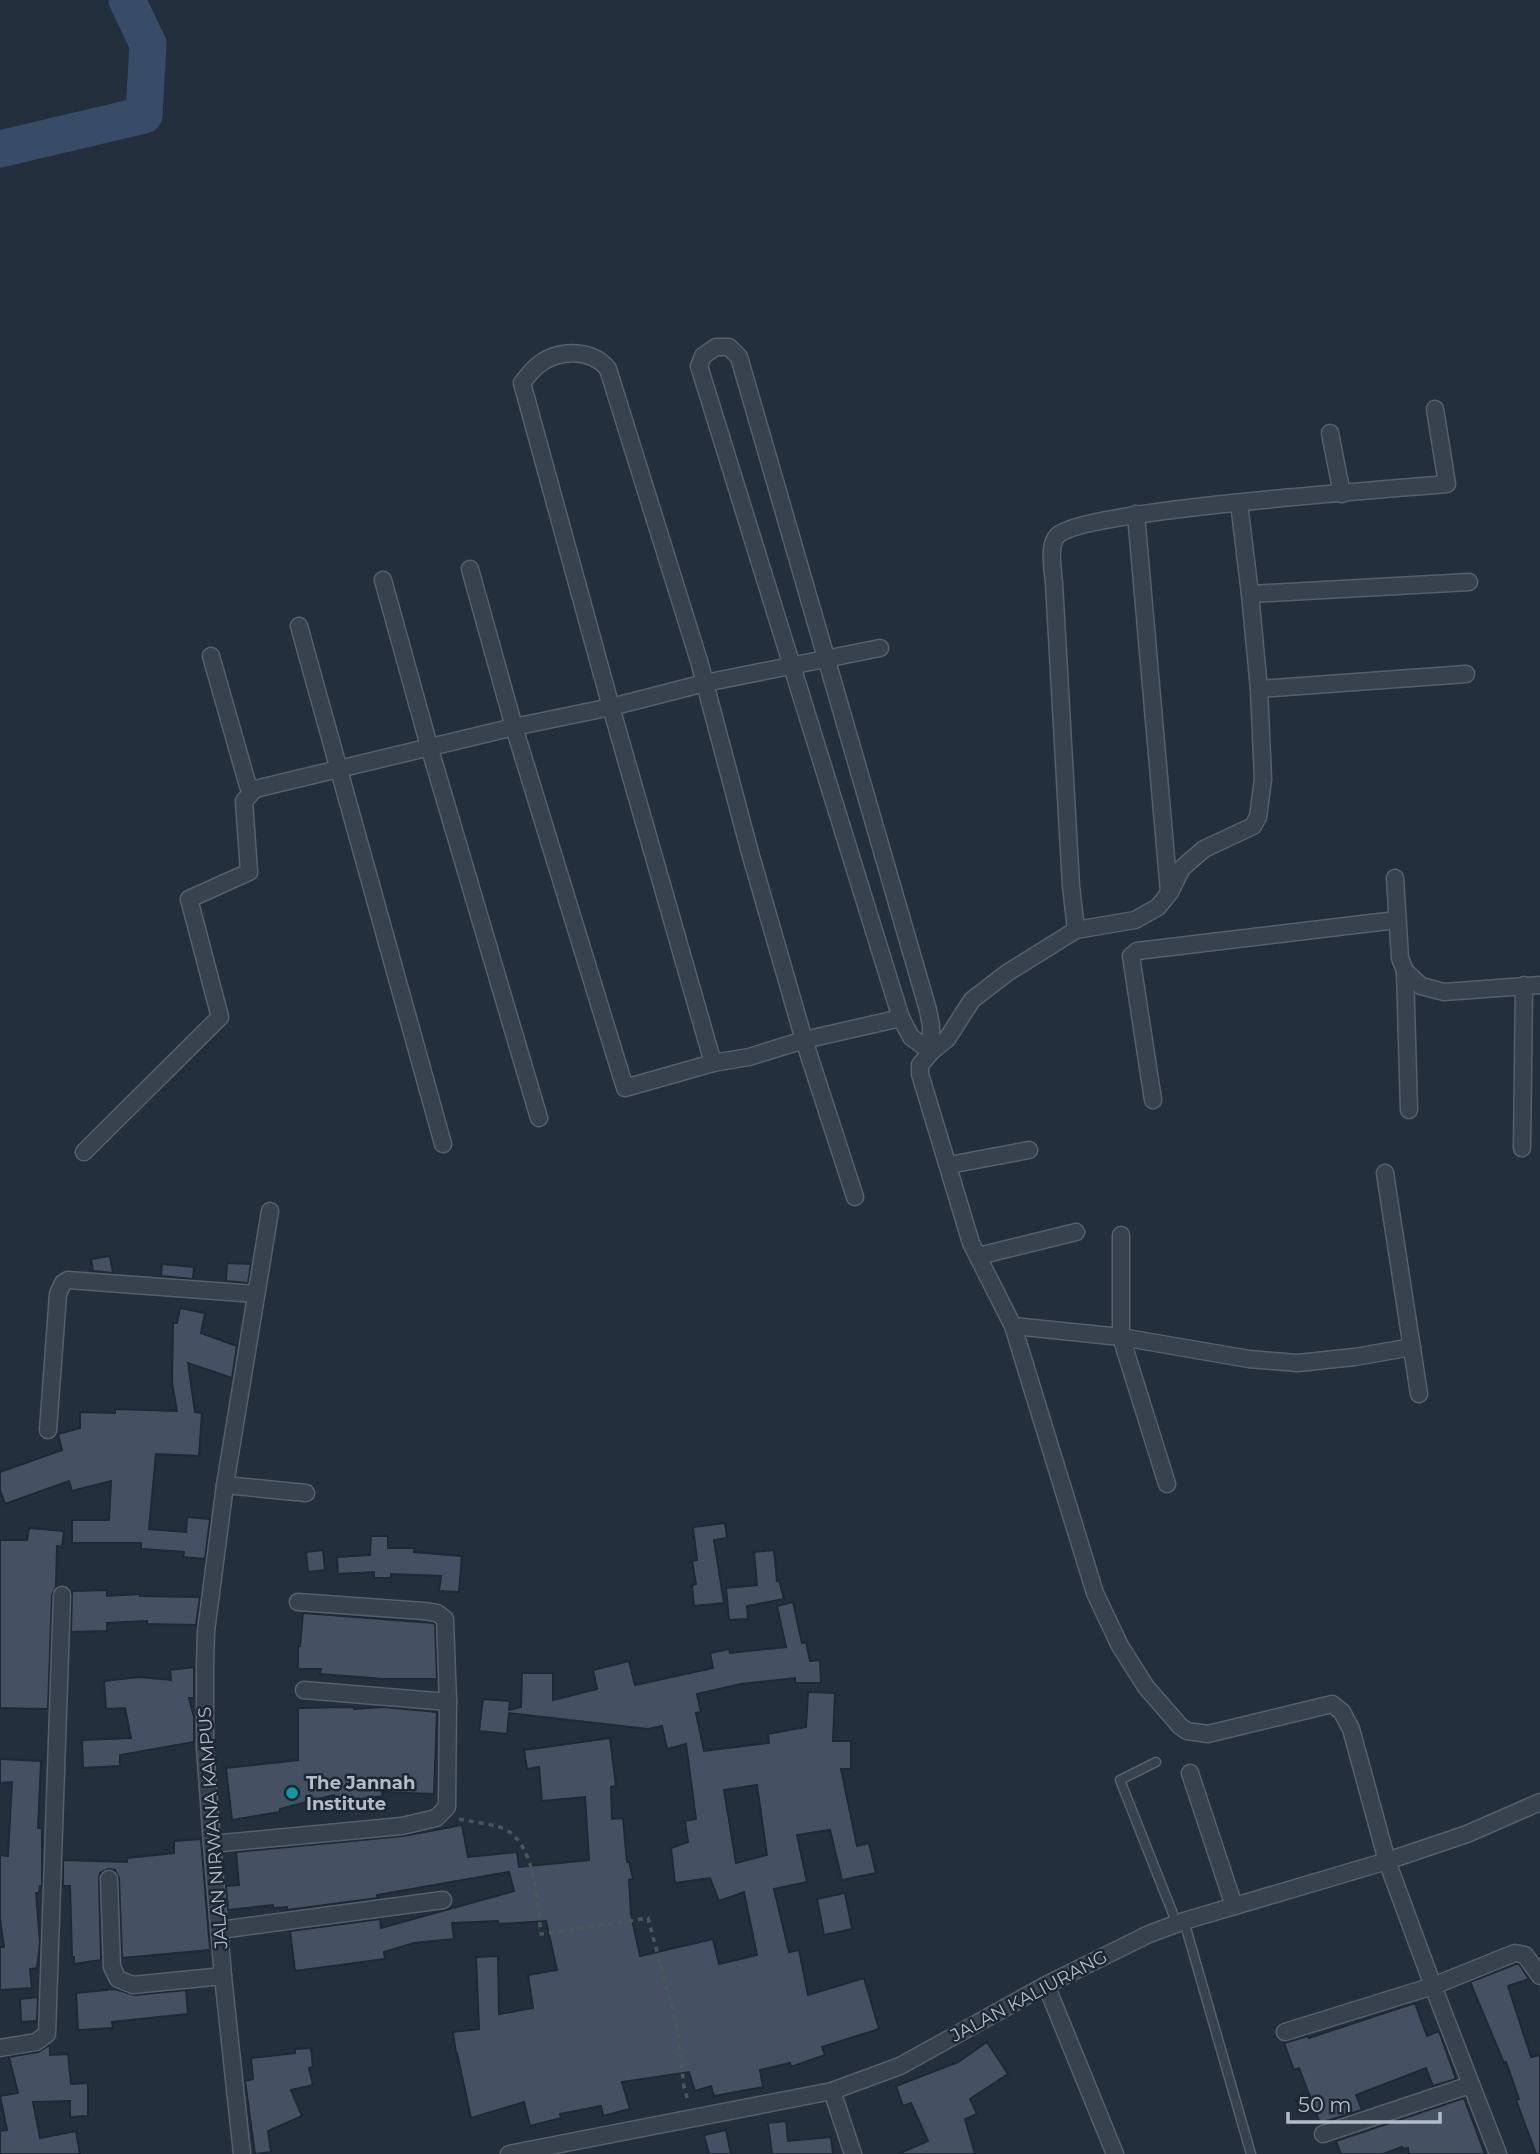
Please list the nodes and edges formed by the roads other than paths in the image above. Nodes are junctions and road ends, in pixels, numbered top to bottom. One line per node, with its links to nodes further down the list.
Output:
1 (1435, 410): 3 (street)
2 (1330, 433): 3 (street)
3 (1342, 494): 4 (street)
4 (1239, 503): 5 (street); 9 (street)
5 (1136, 514): 24 (street); 26 (street)
6 (470, 569): 19 (street)
7 (383, 580): 20 (street)
8 (1469, 582): 9 (street)
9 (1250, 594): 17 (street)
10 (299, 626): 21 (street)
11 (880, 648): 13 (street)
12 (211, 656): 22 (street)
13 (826, 659): 14 (street); 14 (street); 31 (street)
14 (793, 665): 16 (street); 29 (street)
15 (1466, 674): 17 (street)
16 (705, 683): 18 (street); 18 (street); 30 (street)
17 (1259, 690): 24 (street)
18 (611, 707): 19 (street); 32 (street)
19 (514, 727): 20 (street); 32 (street)
20 (429, 746): 21 (street); 35 (street)
21 (337, 768): 22 (street); 36 (street)
22 (255, 789): 39 (street)
23 (1395, 878): 25 (street)
24 (1170, 892): 26 (street)
25 (1396, 920): 27 (street); 33 (street)
26 (1076, 930): 31 (street)
27 (1405, 971): 28 (street); 34 (street)
28 (1532, 985): 37 (street)
29 (901, 1018): 30 (street); 31 (street)
30 (804, 1040): 32 (street); 42 (street)
31 (930, 1052): 40 (street)
32 (713, 1063)
33 (1153, 1100)
34 (1409, 1110)
35 (539, 1118)
36 (443, 1144)
37 (1522, 1148)
38 (1029, 1150): 40 (street)
39 (84, 1152)
40 (949, 1165): 46 (street)
41 (1385, 1173): 50 (street)
42 (855, 1197)
43 (270, 1211): 47 (street, JALAN NIRWANA KAMPUS)
44 (1076, 1232): 46 (street)
45 (1121, 1235): 49 (street)
46 (978, 1256): 48 (street)
47 (256, 1294): 52 (street); 54 (street, JALAN NIRWANA KAMPUS)
48 (1013, 1326): 49 (street); 64 (street)
49 (1121, 1337): 50 (street); 53 (street)
50 (1412, 1347): 51 (street)
51 (1419, 1394)
52 (48, 1430)
53 (1167, 1484)
54 (225, 1485): 55 (street); 63 (street, JALAN NIRWANA KAMPUS)
55 (306, 1493)
56 (62, 1595): 75 (street)
57 (298, 1602): 59 (street)
58 (304, 1690): 59 (street)
59 (448, 1702): 63 (street)
60 (1156, 1762): 68 (lane)
61 (1190, 1773): 67 (street)
62 (1540, 1802): 64 (street, JALAN KALIURANG)
63 (212, 1844): 69 (street, JALAN NIRWANA KAMPUS)
64 (1387, 1861): 67 (street, JALAN KALIURANG); 73 (street)
65 (109, 1879): 70 (street)
66 (443, 1900): 69 (street)
67 (1234, 1906): 68 (street, JALAN KALIURANG)
68 (1181, 1922): 72 (street, JALAN KALIURANG); 83 (lane)
69 (220, 1930): 70 (street, JALAN NIRWANA KAMPUS)
70 (223, 1976): 79 (street, JALAN NIRWANA KAMPUS)
71 (1540, 1976): 73 (street)
72 (1046, 1984): 77 (street, JALAN KALIURANG); 82 (street)
73 (1433, 1986): 74 (street); 76 (street)
74 (1285, 2032)
75 (0, 2048)
76 (1470, 2085): 78 (street); 84 (street)
77 (832, 2091): 80 (street, JALAN KALIURANG); 81 (street)
78 (1323, 2134)
79 (242, 2154)
80 (509, 2154)
81 (853, 2154)
82 (1115, 2154)
83 (1251, 2154)
84 (1498, 2154)

